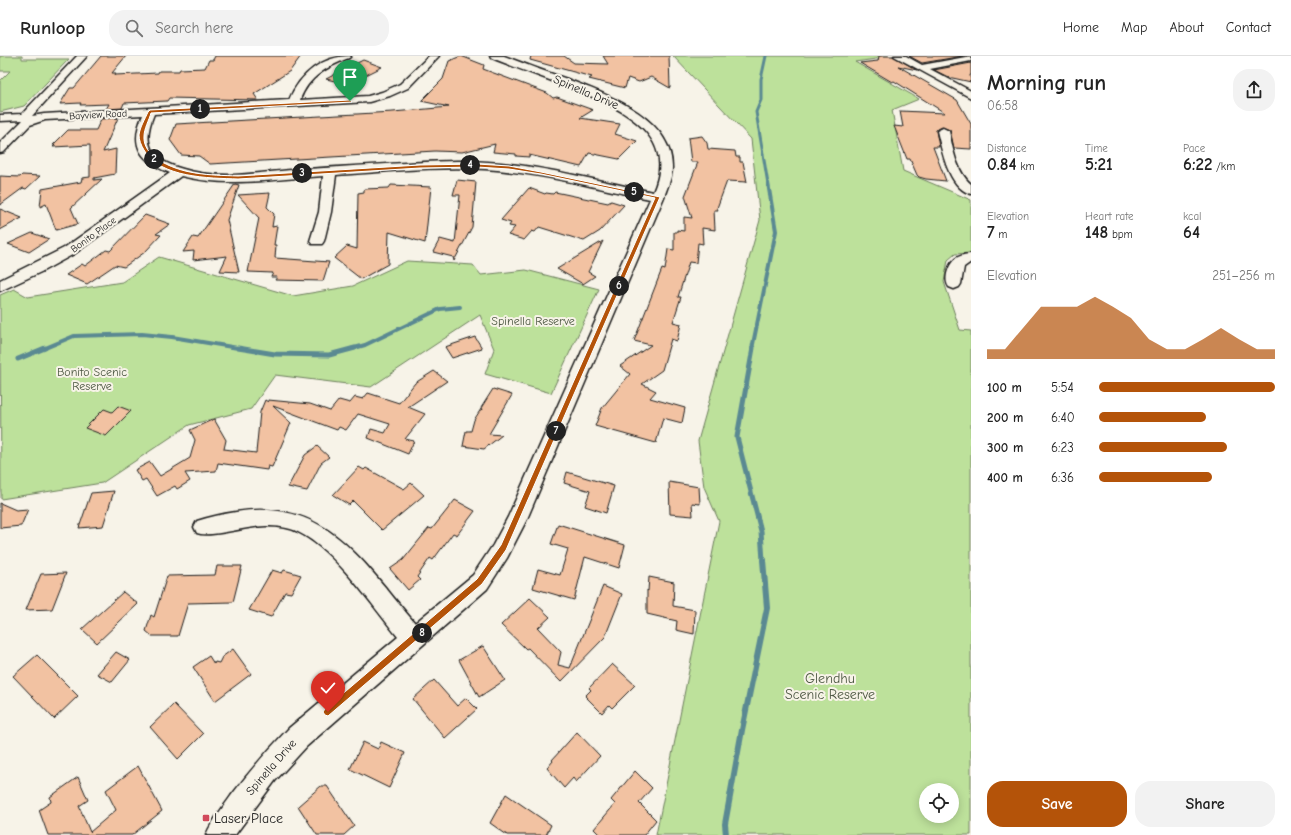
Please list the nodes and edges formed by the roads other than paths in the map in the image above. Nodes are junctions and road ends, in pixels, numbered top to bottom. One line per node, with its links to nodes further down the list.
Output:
1 (82, 56): 12 (street)
2 (346, 56): 9 (street)
3 (434, 56): 9 (street, Bayview Road)
4 (495, 56): 18 (street, Spinella Drive)
5 (899, 56): 7 (street)
6 (971, 58): 7 (street)
7 (921, 68): 8 (street)
8 (971, 96)
9 (292, 104): 10 (street, Bayview Road)
10 (150, 112): 12 (street, Bayview Road); 15 (street)
11 (0, 118): 12 (street)
12 (28, 118): 14 (street, Bayview Road)
13 (943, 131): 17 (street)
14 (0, 150)
15 (179, 172): 16 (street); 22 (street, Bonito Place)
16 (330, 172): 18 (street); 19 (street)
17 (971, 190)
18 (658, 197): 24 (street, Spinella Drive)
19 (317, 241)
20 (971, 258): 21 (street)
21 (954, 284)
22 (0, 286)
23 (204, 527): 24 (street)
24 (414, 639): 25 (street, Spinella Drive)
25 (219, 835)

